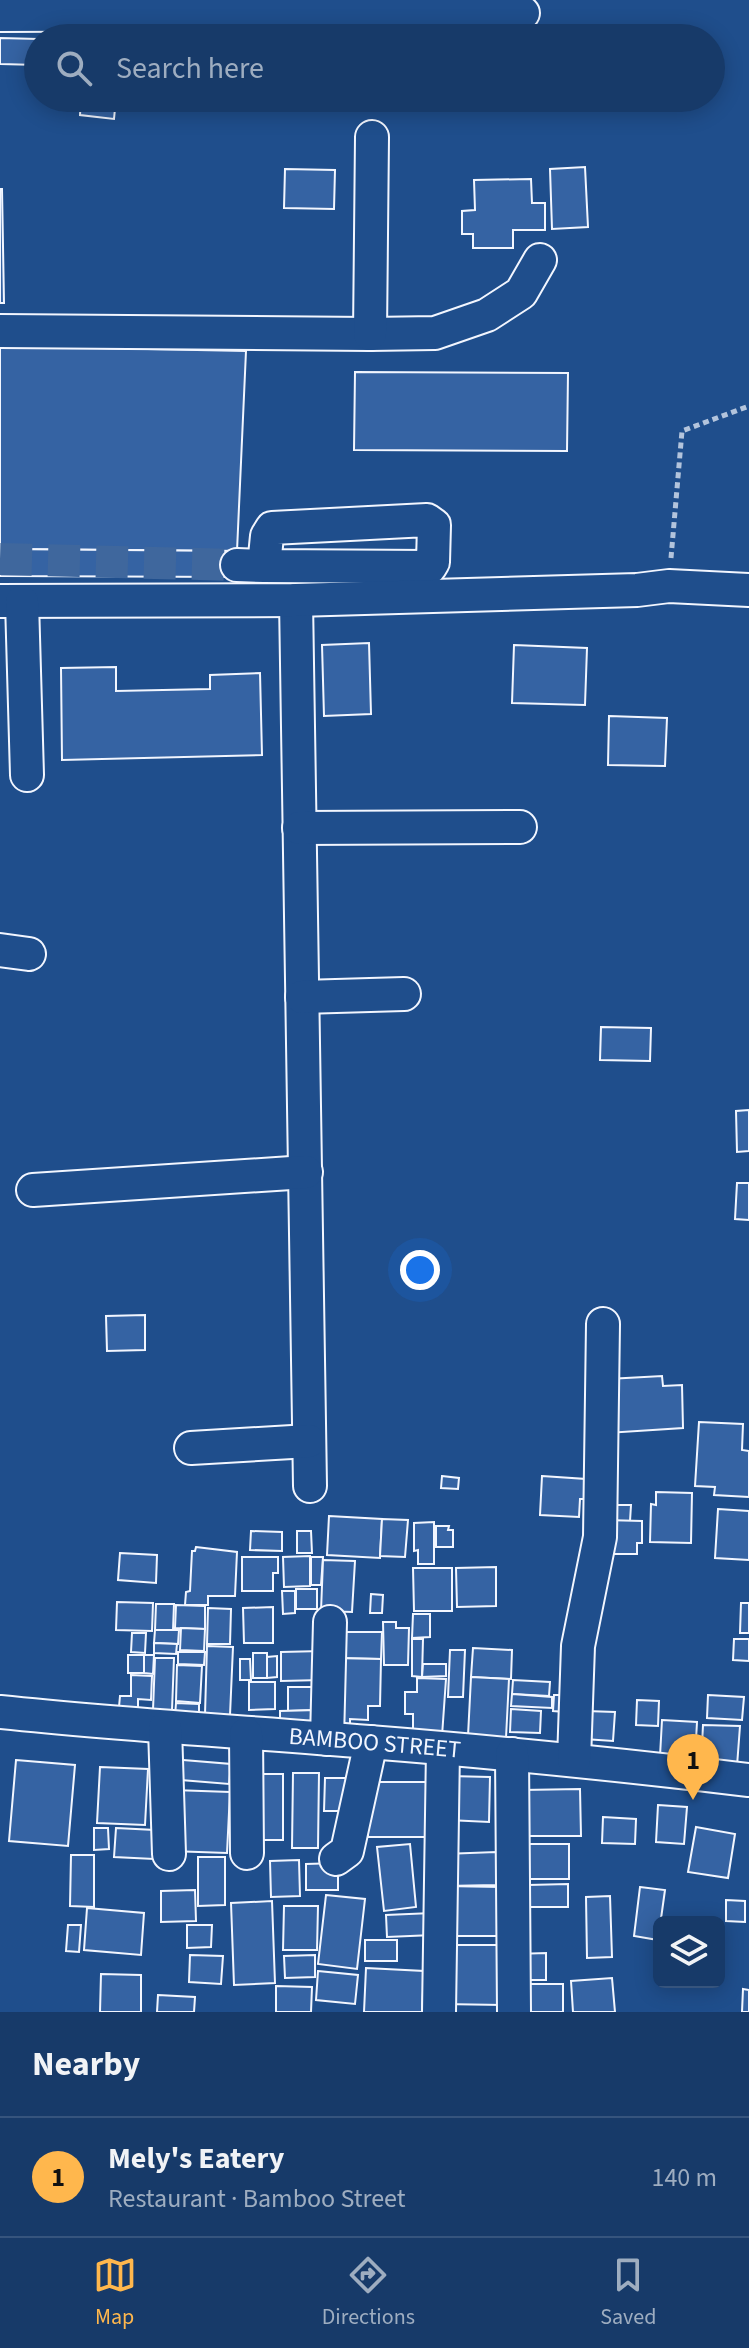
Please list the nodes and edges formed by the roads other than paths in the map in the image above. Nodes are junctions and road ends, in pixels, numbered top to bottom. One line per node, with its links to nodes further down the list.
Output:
1 (523, 13): 2 (street)
2 (0, 15)
3 (372, 137): 6 (street)
4 (540, 260): 6 (street)
5 (0, 331): 6 (street)
6 (370, 334)
7 (251, 566): 7 (street)
8 (749, 590): 9 (street)
9 (296, 600): 10 (street); 13 (street)
10 (11, 602): 11 (street)
11 (27, 775)
12 (520, 827): 13 (street)
13 (299, 828): 15 (street)
14 (404, 994): 15 (street)
15 (302, 997): 16 (street)
16 (306, 1172): 17 (street); 19 (street)
17 (33, 1190)
18 (603, 1324): 30 (street)
19 (309, 1441): 20 (street); 21 (street)
20 (191, 1448)
21 (310, 1486)
22 (330, 1622): 26 (street)
23 (0, 1712): 24 (street, BAMBOO STREET)
24 (165, 1728): 25 (street, BAMBOO STREET); 33 (street)
25 (246, 1734): 26 (street, BAMBOO STREET); 32 (street)
26 (327, 1739): 27 (street, BAMBOO STREET)
27 (371, 1742): 28 (street, BAMBOO STREET); 34 (street)
28 (443, 1749): 29 (street, BAMBOO STREET); 35 (street)
29 (512, 1754): 30 (street, BAMBOO STREET); 36 (street)
30 (574, 1760): 31 (street, BAMBOO STREET)
31 (749, 1780)
32 (247, 1853)
33 (169, 1854)
34 (336, 1859)
35 (439, 2012)
36 (514, 2012)

